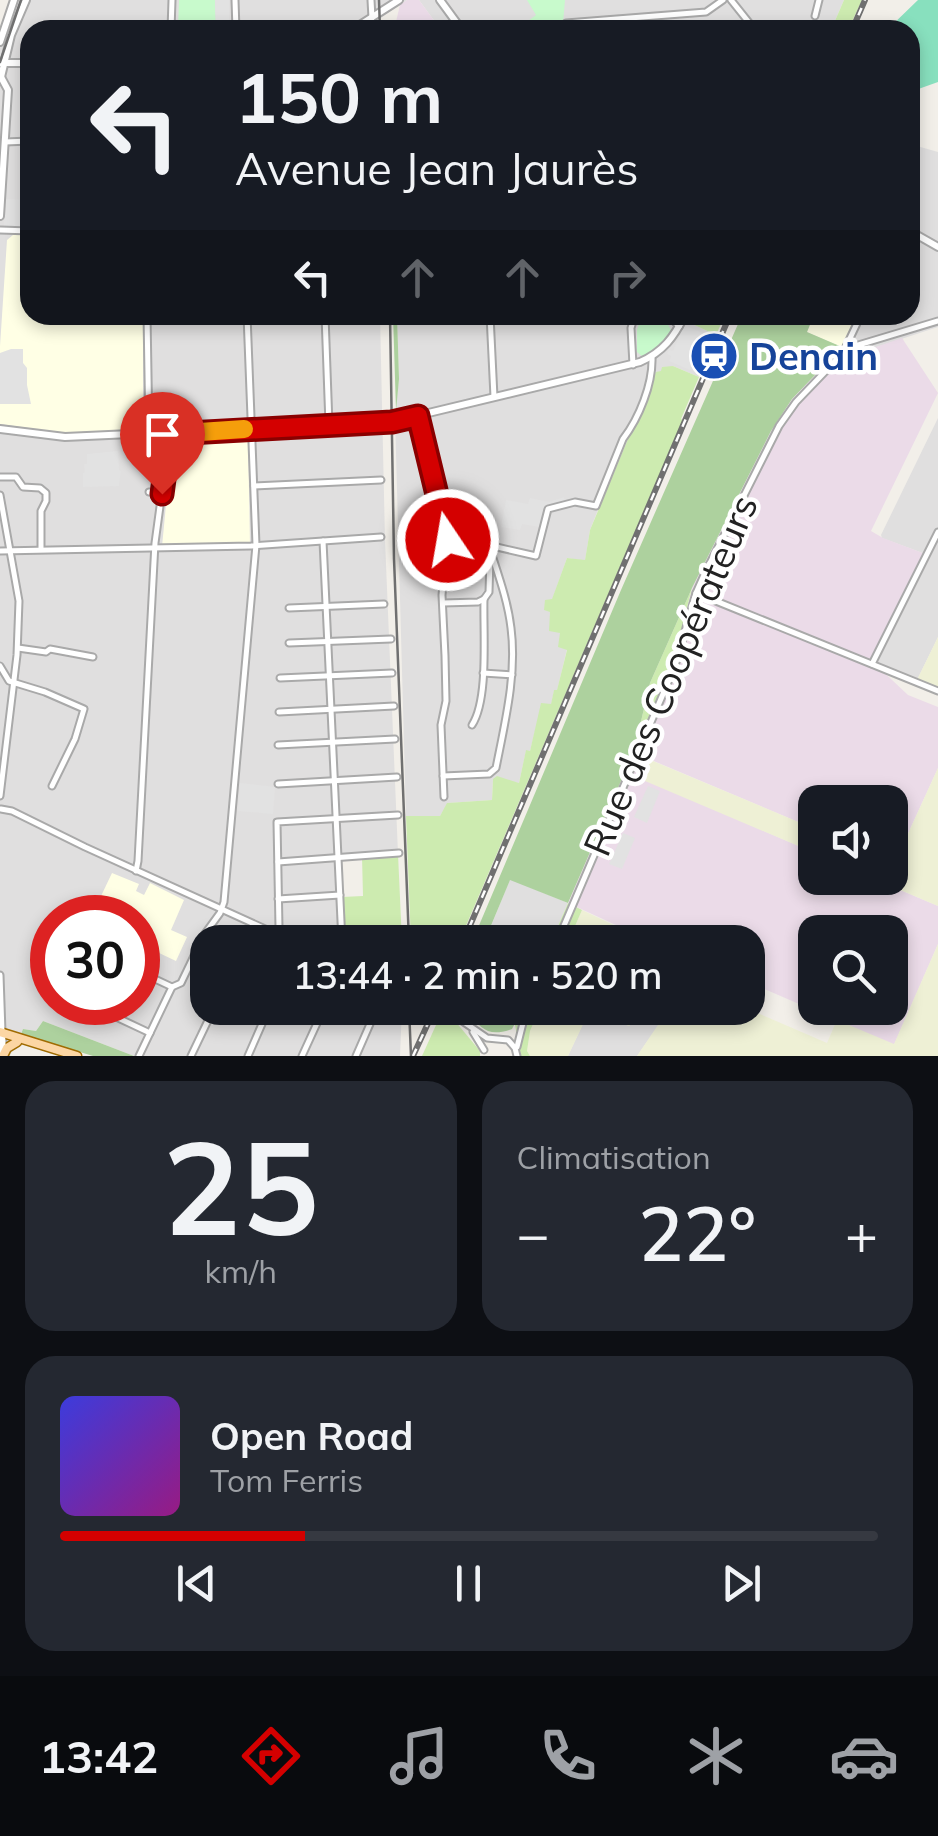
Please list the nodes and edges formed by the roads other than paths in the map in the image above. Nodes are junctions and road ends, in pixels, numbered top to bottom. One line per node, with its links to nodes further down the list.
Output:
1 (14, 0): 13 (street)
2 (26, 0): 14 (street)
3 (371, 0): 9 (street)
4 (399, 0): 9 (street)
5 (723, 0): 11 (street)
6 (731, 0): 12 (street)
7 (819, 0): 8 (street)
8 (815, 16)
9 (372, 18): 10 (street)
10 (369, 20)
11 (594, 20)
12 (747, 20)
13 (0, 42)
14 (2, 63): 15 (street)
15 (0, 78): 17 (street)
16 (20, 141): 17 (street)
17 (5, 142): 18 (street)
18 (0, 216)
19 (938, 321): 27 (street)
20 (147, 325): 35 (street)
21 (248, 325): 34 (street)
22 (324, 325): 32 (street)
23 (490, 325): 30 (street)
24 (632, 325): 29 (street)
25 (856, 325): 27 (street, Rue des Coopérateurs)
26 (679, 326): 28 (street)
27 (845, 350): 53 (street, Rue des Coopérateurs)
28 (652, 356): 29 (street); 50 (street)
29 (633, 365): 30 (street)
30 (494, 398): 31 (street)
31 (418, 416): 32 (street); 43 (street)
32 (329, 425): 34 (street)
33 (0, 429): 35 (street)
34 (252, 429): 36 (street); 39 (street)
35 (149, 434): 36 (street)
36 (170, 434): 41 (street)
37 (0, 477): 49 (street)
38 (381, 480): 39 (street)
39 (254, 486): 47 (street)
40 (149, 492): 41 (street)
41 (162, 494): 48 (street)
42 (0, 495): 51 (street)
43 (448, 532): 50 (street); 56 (street)
44 (938, 532): 65 (street)
45 (381, 537): 46 (street)
46 (324, 541): 47 (street); 58 (street)
47 (256, 545): 48 (street); 98 (street)
48 (155, 548): 49 (street); 95 (street)
49 (42, 549): 51 (street)
50 (492, 549): 54 (street); 55 (street)
51 (10, 550): 52 (street); 63 (street)
52 (0, 552)
53 (696, 593): 65 (street); 102 (street, Rue des Coopérateurs)
54 (505, 597): 55 (street); 69 (street)
55 (486, 598): 56 (street); 68 (street)
56 (442, 603): 82 (street)
57 (384, 604): 58 (street)
58 (326, 606): 59 (street); 61 (street)
59 (289, 608)
60 (391, 639): 61 (street)
61 (328, 641): 62 (street); 70 (street)
62 (289, 642)
63 (18, 648): 64 (street); 73 (street)
64 (93, 657)
65 (872, 664): 74 (street)
66 (0, 666): 71 (street)
67 (392, 672): 70 (street)
68 (483, 674): 69 (street); 78 (street)
69 (512, 675): 82 (street)
70 (330, 676): 72 (street); 76 (street)
71 (3, 678): 73 (street)
72 (280, 678)
73 (14, 684): 86 (street); 87 (street)
74 (938, 691)
75 (394, 706): 76 (street)
76 (331, 709): 77 (street); 80 (street)
77 (279, 712)
78 (472, 725)
79 (395, 739): 80 (street)
80 (333, 742): 81 (street); 84 (street)
81 (278, 746)
82 (443, 776): 88 (street)
83 (396, 777): 84 (street)
84 (334, 781): 85 (street); 91 (street)
85 (278, 784)
86 (52, 786)
87 (0, 796)
88 (444, 797)
89 (0, 810): 95 (street)
90 (398, 815): 91 (street)
91 (336, 818): 93 (street); 94 (street)
92 (399, 853): 93 (street)
93 (338, 857): 94 (street); 96 (street)
94 (278, 862): 97 (street)
95 (136, 871): 98 (street)
96 (340, 895): 97 (street); 101 (street)
97 (278, 898): 100 (street)
98 (222, 910): 99 (street); 105 (street)
99 (253, 924)
100 (277, 925)
101 (341, 925)
102 (564, 925)
103 (0, 975): 115 (street)
104 (160, 981): 105 (street)
105 (172, 987): 114 (street)
106 (133, 1025): 114 (street)
107 (206, 1025): 125 (street)
108 (262, 1025): 126 (street)
109 (316, 1025): 127 (street)
110 (370, 1025): 128 (street)
111 (521, 1025): 116 (street)
112 (523, 1025): 120 (street)
113 (468, 1026): 117 (street); 119 (street)
114 (150, 1033): 124 (street)
115 (1, 1035): 118 (main road); 121 (street); 123 (main road)
116 (504, 1038): 117 (street); 120 (street)
117 (492, 1040): 119 (street)
118 (16, 1042): 121 (main road); 122 (main road)
119 (484, 1053)
120 (517, 1054)
121 (3, 1056)
122 (60, 1056)
123 (77, 1056)
124 (139, 1056)
125 (191, 1056)
126 (248, 1056)
127 (302, 1056)
128 (356, 1056)

